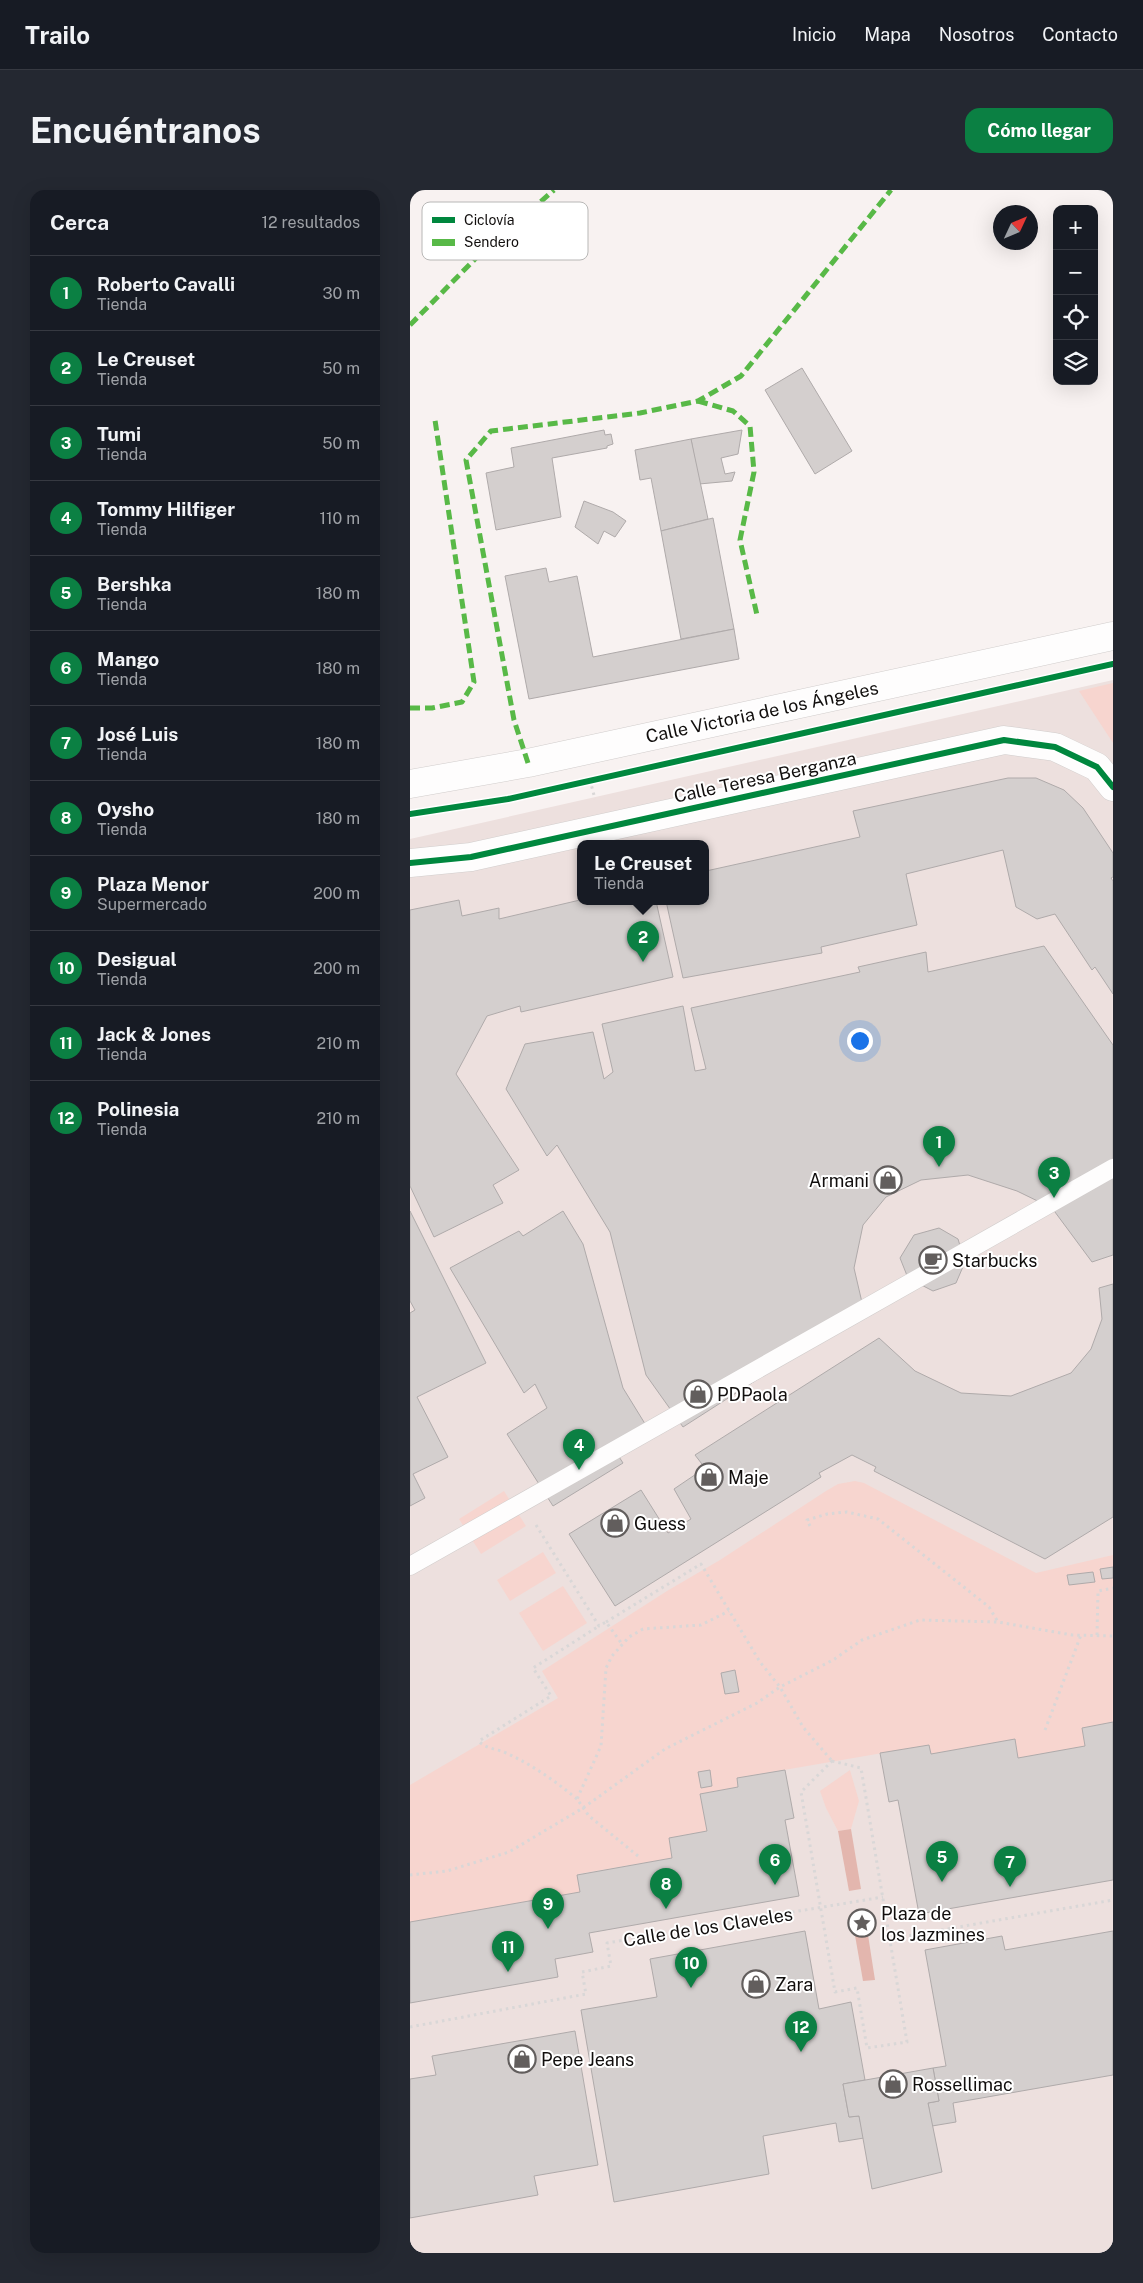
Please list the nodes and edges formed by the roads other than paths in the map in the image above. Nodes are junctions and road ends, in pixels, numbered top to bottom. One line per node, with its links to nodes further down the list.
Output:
1 (1113, 636): 2 (street, Calle Victoria de los Ángeles)
2 (410, 784)
3 (1113, 787): 4 (street, Calle Teresa Berganza)
4 (410, 863)
5 (1113, 1168): 6 (lane)
6 (410, 1566)

